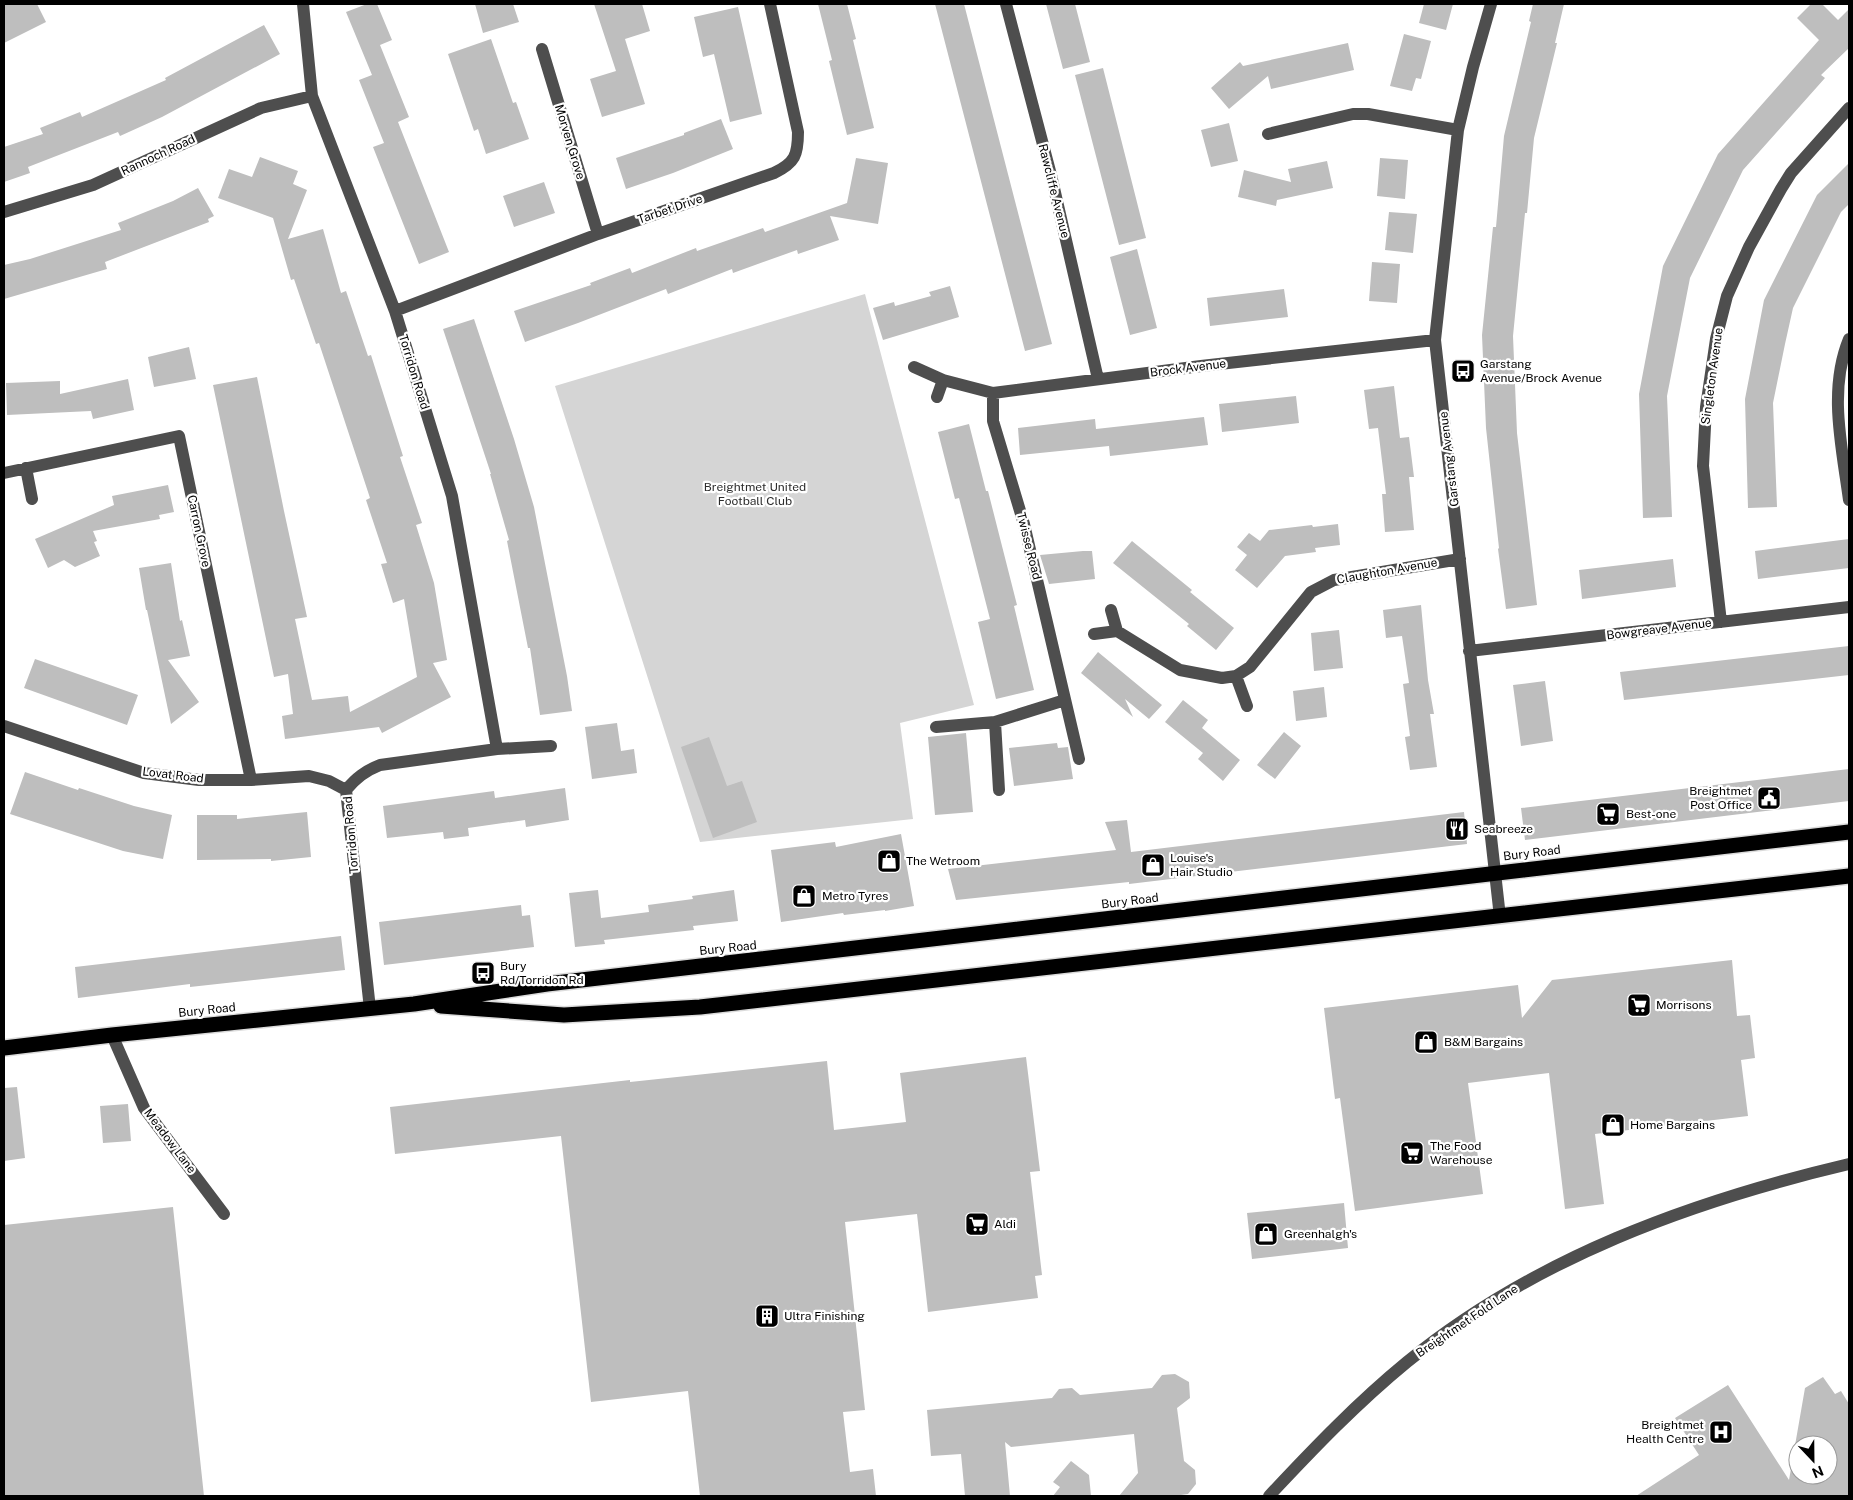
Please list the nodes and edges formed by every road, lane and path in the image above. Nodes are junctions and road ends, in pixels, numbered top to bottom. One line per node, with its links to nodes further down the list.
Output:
1 (303, 4): 6 (street, Torridon Road)
2 (770, 4): 11 (street, Tarbet Drive)
3 (1006, 4): 16 (street, Rawcliffe Avenue)
4 (1492, 4): 8 (street, Garstang Avenue)
5 (542, 49): 11 (street, Morven Grove)
6 (312, 96): 10 (street, Rannoch Road); 12 (street, Torridon Road)
7 (1849, 108): 27 (street, Singleton Avenue)
8 (1458, 130): 9 (street); 14 (street, Garstang Avenue)
9 (1268, 134)
10 (4, 212)
11 (598, 234): 12 (street, Tarbet Drive)
12 (395, 311): 38 (street, Torridon Road)
13 (1849, 339): 23 (street)
14 (1435, 340): 16 (street, Brock Avenue); 24 (street, Garstang Avenue)
15 (914, 367): 17 (street, Brock Avenue)
16 (1098, 379): 18 (street, Brock Avenue)
17 (943, 380): 18 (street, Brock Avenue); 19 (street)
18 (993, 393): 32 (street, Twisse Road)
19 (937, 397)
20 (26, 468): 21 (street, Carron Grove); 22 (street); 40 (street, Carron Grove)
21 (4, 473)
22 (32, 499)
23 (1849, 500)
24 (1460, 559): 30 (street, Garstang Avenue); 31 (street, Claughton Avenue)
25 (1849, 606): 27 (street, Bowgreave Avenue)
26 (1111, 610): 28 (street)
27 (1721, 622): 30 (street, Bowgreave Avenue)
28 (1117, 630): 29 (street); 31 (street)
29 (1094, 634)
30 (1470, 651): 44 (street, Garstang Avenue)
31 (1236, 676): 33 (street)
32 (1065, 700): 34 (street); 39 (street, Twisse Road)
33 (1247, 706)
34 (995, 722): 36 (street); 42 (street)
35 (4, 726): 40 (street, Lovat Road)
36 (936, 727)
37 (551, 746): 38 (street, Torridon Road)
38 (497, 749): 41 (street, Torridon Road)
39 (1079, 759)
40 (251, 780): 41 (street, Lovat Road)
41 (346, 790): 48 (street, Torridon Road)
42 (999, 790)
43 (1849, 832): 44 (highway, Bury Road)
44 (1495, 873): 46 (street, Garstang Avenue); 47 (highway, Bury Road)
45 (1849, 876): 46 (highway, Bury Road)
46 (1500, 917): 47 (highway, Bury Road)
47 (414, 1004): 48 (highway, Bury Road)
48 (370, 1009): 49 (highway, Bury Road)
49 (112, 1035): 50 (highway, Bury Road); 52 (street, Meadow Lane)
50 (4, 1048)
51 (1849, 1164): 53 (street, Breightmet Fold Lane)
52 (224, 1214)
53 (1269, 1496)

